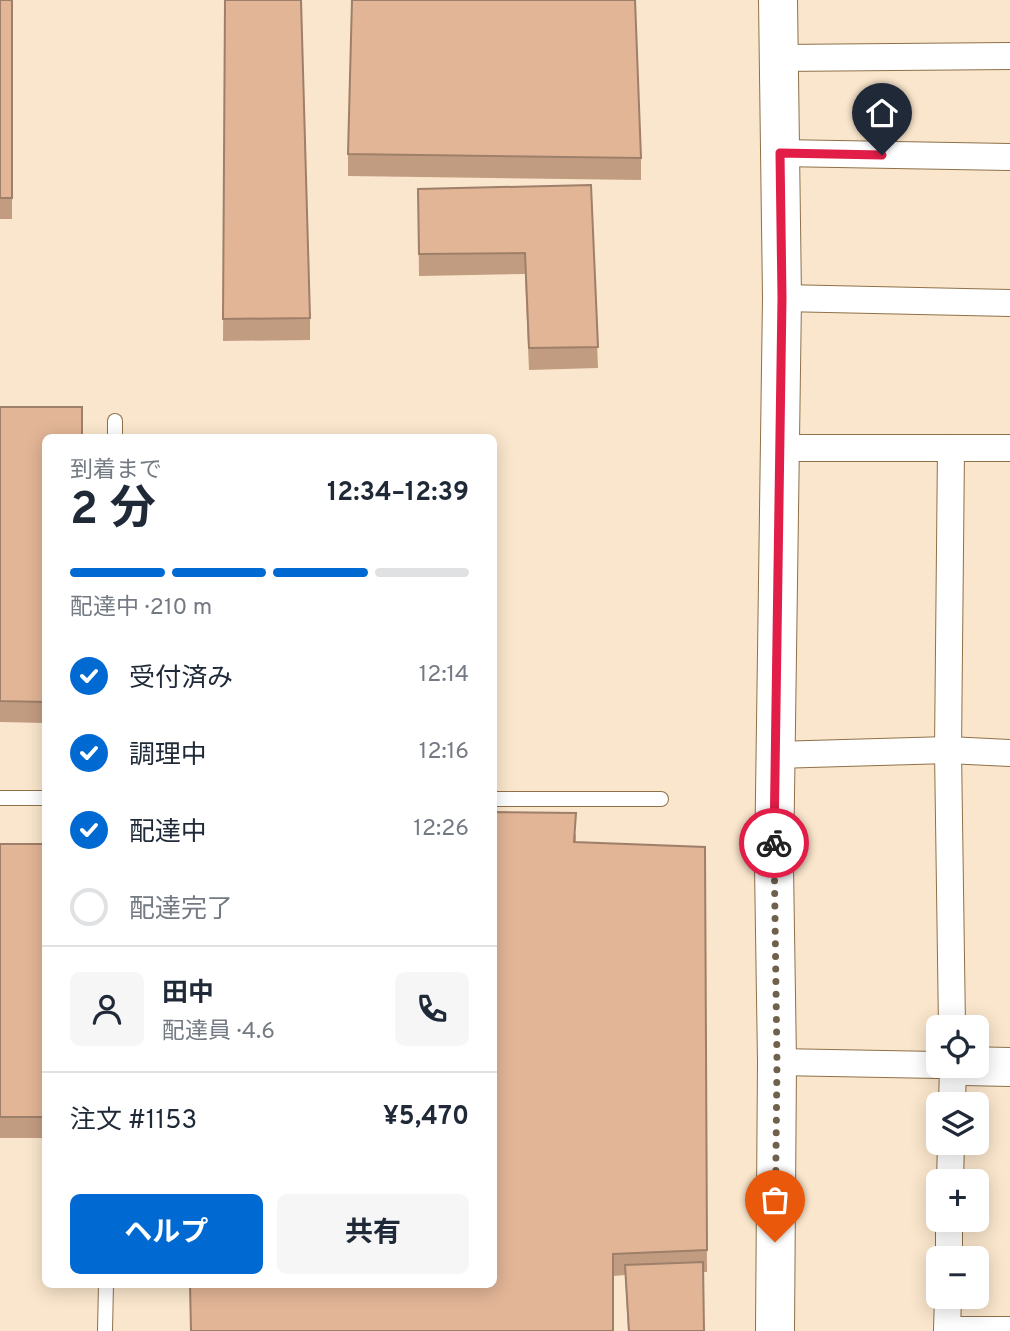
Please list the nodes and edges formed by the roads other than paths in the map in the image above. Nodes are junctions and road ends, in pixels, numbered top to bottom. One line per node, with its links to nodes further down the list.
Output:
1 (778, 0): 3 (street)
2 (1010, 56): 3 (street)
3 (779, 58): 4 (street)
4 (780, 153): 5 (street); 6 (street)
5 (1010, 157)
6 (782, 298): 7 (street); 10 (street)
7 (1010, 303)
8 (116, 421): 9 (lane)
9 (115, 434)
10 (780, 448): 11 (street); 15 (street)
11 (951, 448): 12 (street); 13 (street)
12 (1010, 448)
13 (948, 750): 14 (street); 15 (street); 20 (street)
14 (1010, 753)
15 (775, 755): 21 (street)
16 (0, 797): 17 (lane)
17 (42, 798)
18 (497, 799): 19 (lane)
19 (661, 799)
20 (953, 1015)
21 (777, 1062): 22 (street); 29 (street)
22 (926, 1065)
23 (989, 1067): 24 (street)
24 (1010, 1067)
25 (106, 1288): 28 (lane)
26 (948, 1309): 30 (street)
27 (1010, 1330): 30 (street)
28 (105, 1331)
29 (775, 1331)
30 (947, 1331)

